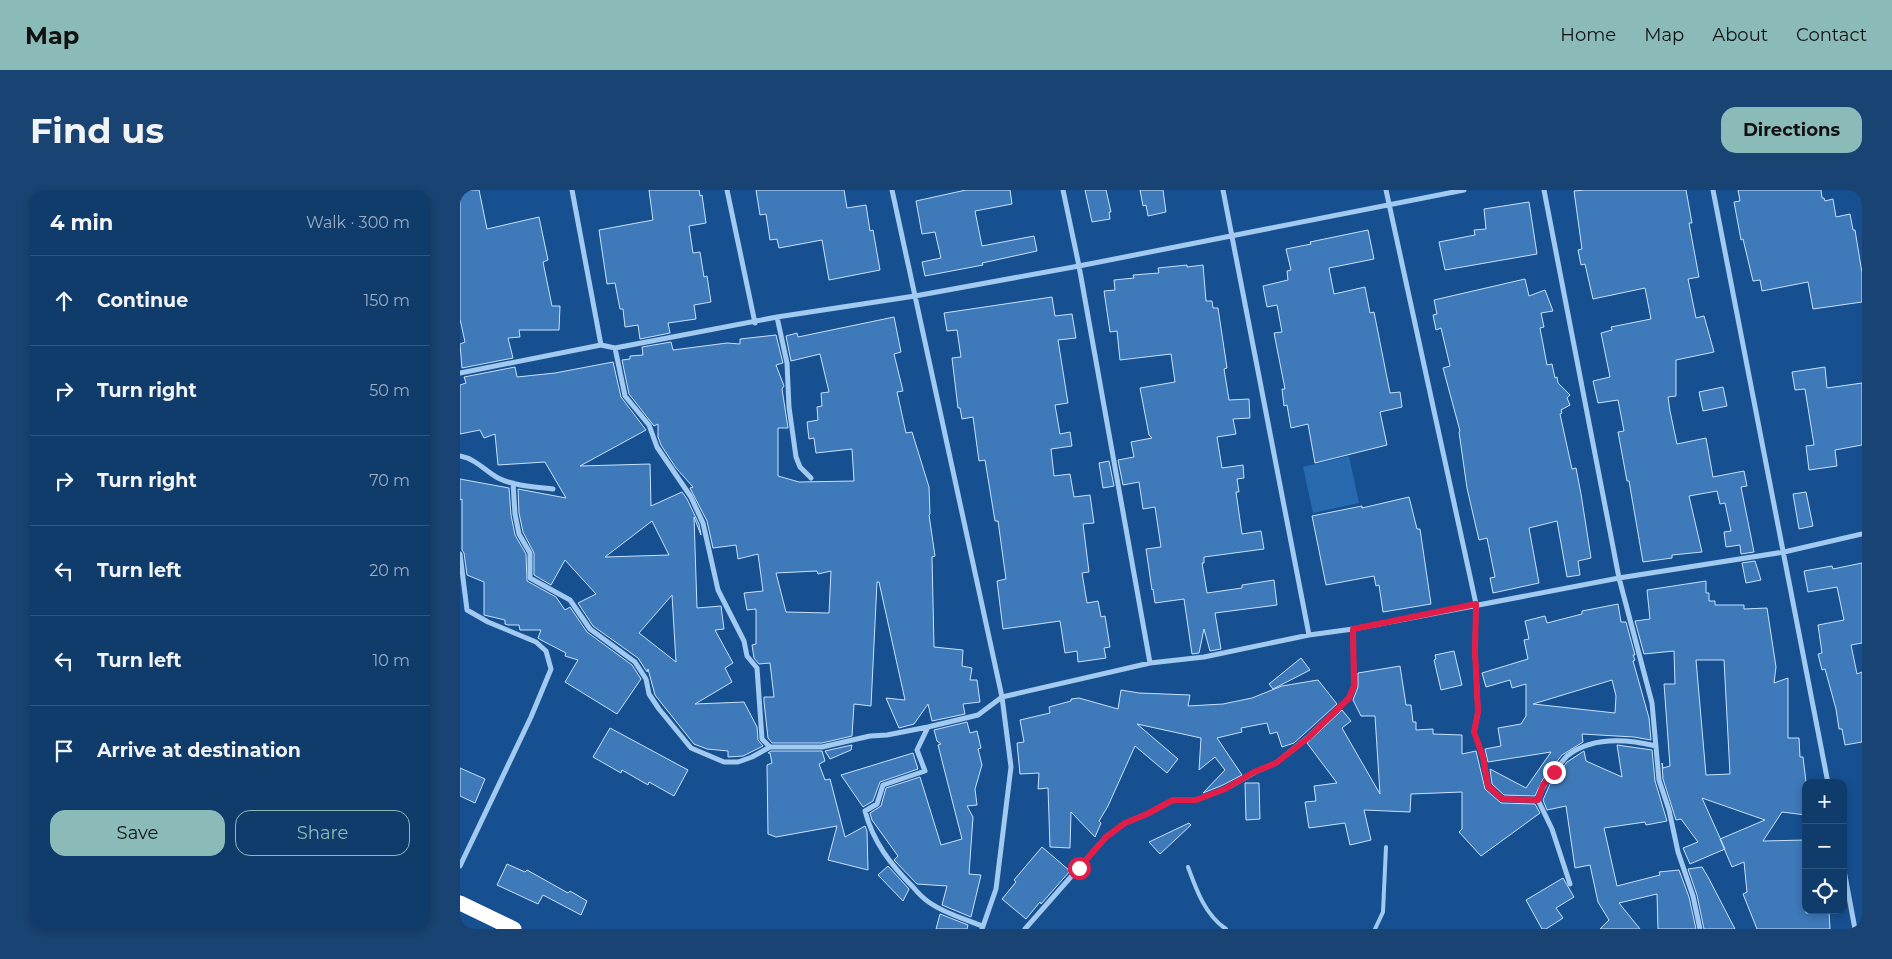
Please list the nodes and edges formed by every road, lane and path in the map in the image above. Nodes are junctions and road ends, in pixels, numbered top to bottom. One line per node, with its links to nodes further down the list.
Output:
1 (572, 190): 16 (street)
2 (727, 190): 15 (street)
3 (892, 190): 13 (street)
4 (1063, 190): 12 (street)
5 (1223, 190): 11 (street)
6 (1386, 190): 10 (street)
7 (1464, 190): 10 (street)
8 (1544, 190): 26 (street)
9 (1713, 190): 24 (street)
10 (1389, 204): 11 (street); 27 (street)
11 (1232, 236): 12 (street); 29 (street)
12 (1079, 266): 13 (street); 30 (street)
13 (915, 296): 14 (street); 31 (street)
14 (777, 317): 15 (street); 20 (street)
15 (755, 322): 17 (street)
16 (602, 345): 17 (street); 18 (street)
17 (615, 348): 34 (street)
18 (460, 373)
19 (460, 456): 21 (street)
20 (811, 478)
21 (514, 482): 22 (street); 34 (street)
22 (553, 489)
23 (1862, 534): 24 (street)
24 (1784, 552): 26 (street); 35 (street)
25 (460, 554): 38 (street)
26 (1619, 578): 27 (street); 33 (street)
27 (1476, 604): 28 (street); 36 (street)
28 (1353, 629): 29 (street); 45 (street)
29 (1309, 635): 30 (street)
30 (1150, 662): 31 (street)
31 (1002, 697): 32 (street); 43 (street)
32 (928, 727): 34 (street); 43 (street)
33 (1656, 746): 36 (street); 48 (street)
34 (770, 747)
35 (1827, 779)
36 (1538, 800): 41 (street)
37 (1386, 847): 47 (lane)
38 (460, 866)
39 (1188, 867): 46 (lane)
40 (1844, 869): 49 (street)
41 (1570, 884)
42 (460, 903): 44 (highway)
43 (982, 928)
44 (514, 929)
45 (1025, 929)
46 (1226, 929)
47 (1375, 929)
48 (1700, 929)
49 (1855, 929)

